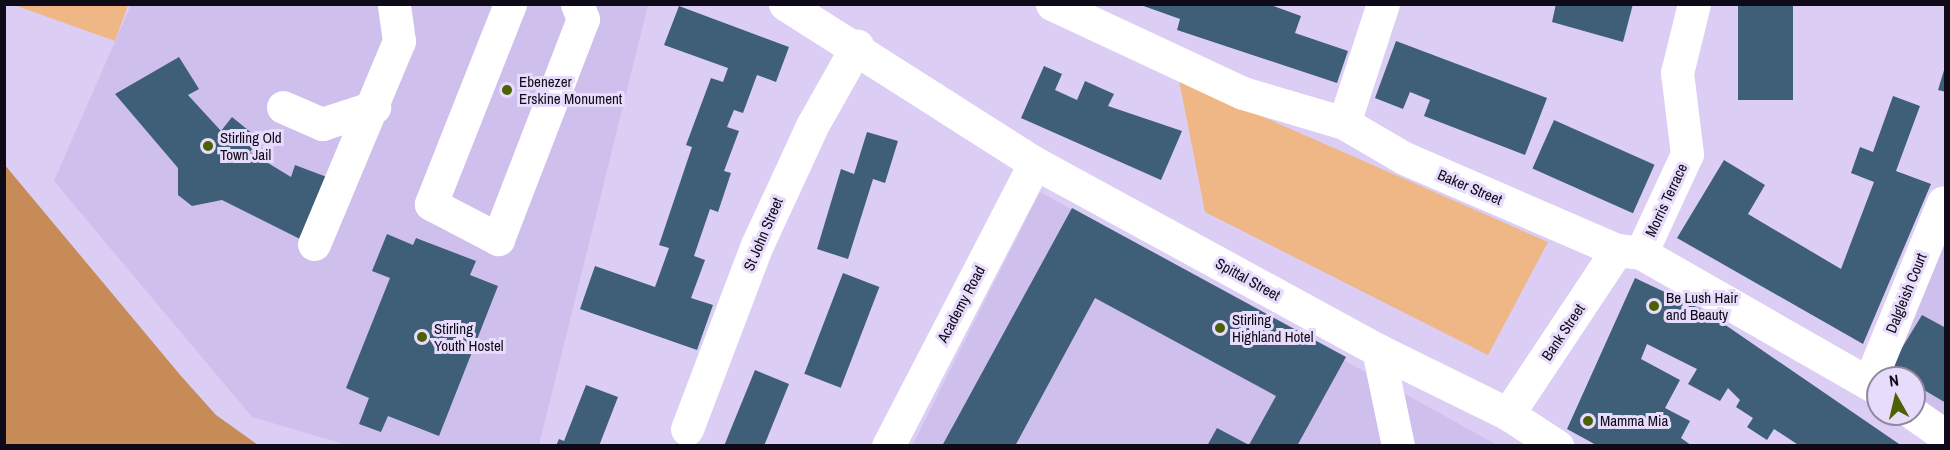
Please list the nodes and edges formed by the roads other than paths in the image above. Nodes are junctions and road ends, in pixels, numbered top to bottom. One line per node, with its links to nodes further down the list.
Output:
1 (394, 4): 10 (street)
2 (510, 4): 3 (street)
3 (577, 4)
4 (785, 4): 8 (street)
5 (1052, 4): 11 (street, Baker Street)
6 (1383, 4): 11 (street)
7 (1694, 4): 15 (street, Morris Terrace)
8 (857, 46): 12 (street); 21 (street, St John Street)
9 (283, 106): 10 (street)
10 (374, 107): 14 (street)
11 (1344, 123): 15 (street, Baker Street)
12 (1035, 163): 16 (street, Spittal Street); 23 (street, Academy Road)
13 (1943, 203): 17 (street, Dalgleish Court)
14 (314, 244)
15 (1629, 252): 18 (street, Baker Street); 19 (street, Bank Street)
16 (1378, 350): 19 (street, Spittal Street); 24 (street)
17 (1882, 366)
18 (1866, 382)
19 (1508, 414): 25 (street, Spittal Street)
20 (1926, 422): 22 (street)
21 (687, 429)
22 (1946, 436)
23 (888, 446)
24 (1398, 446)
25 (1557, 446)

